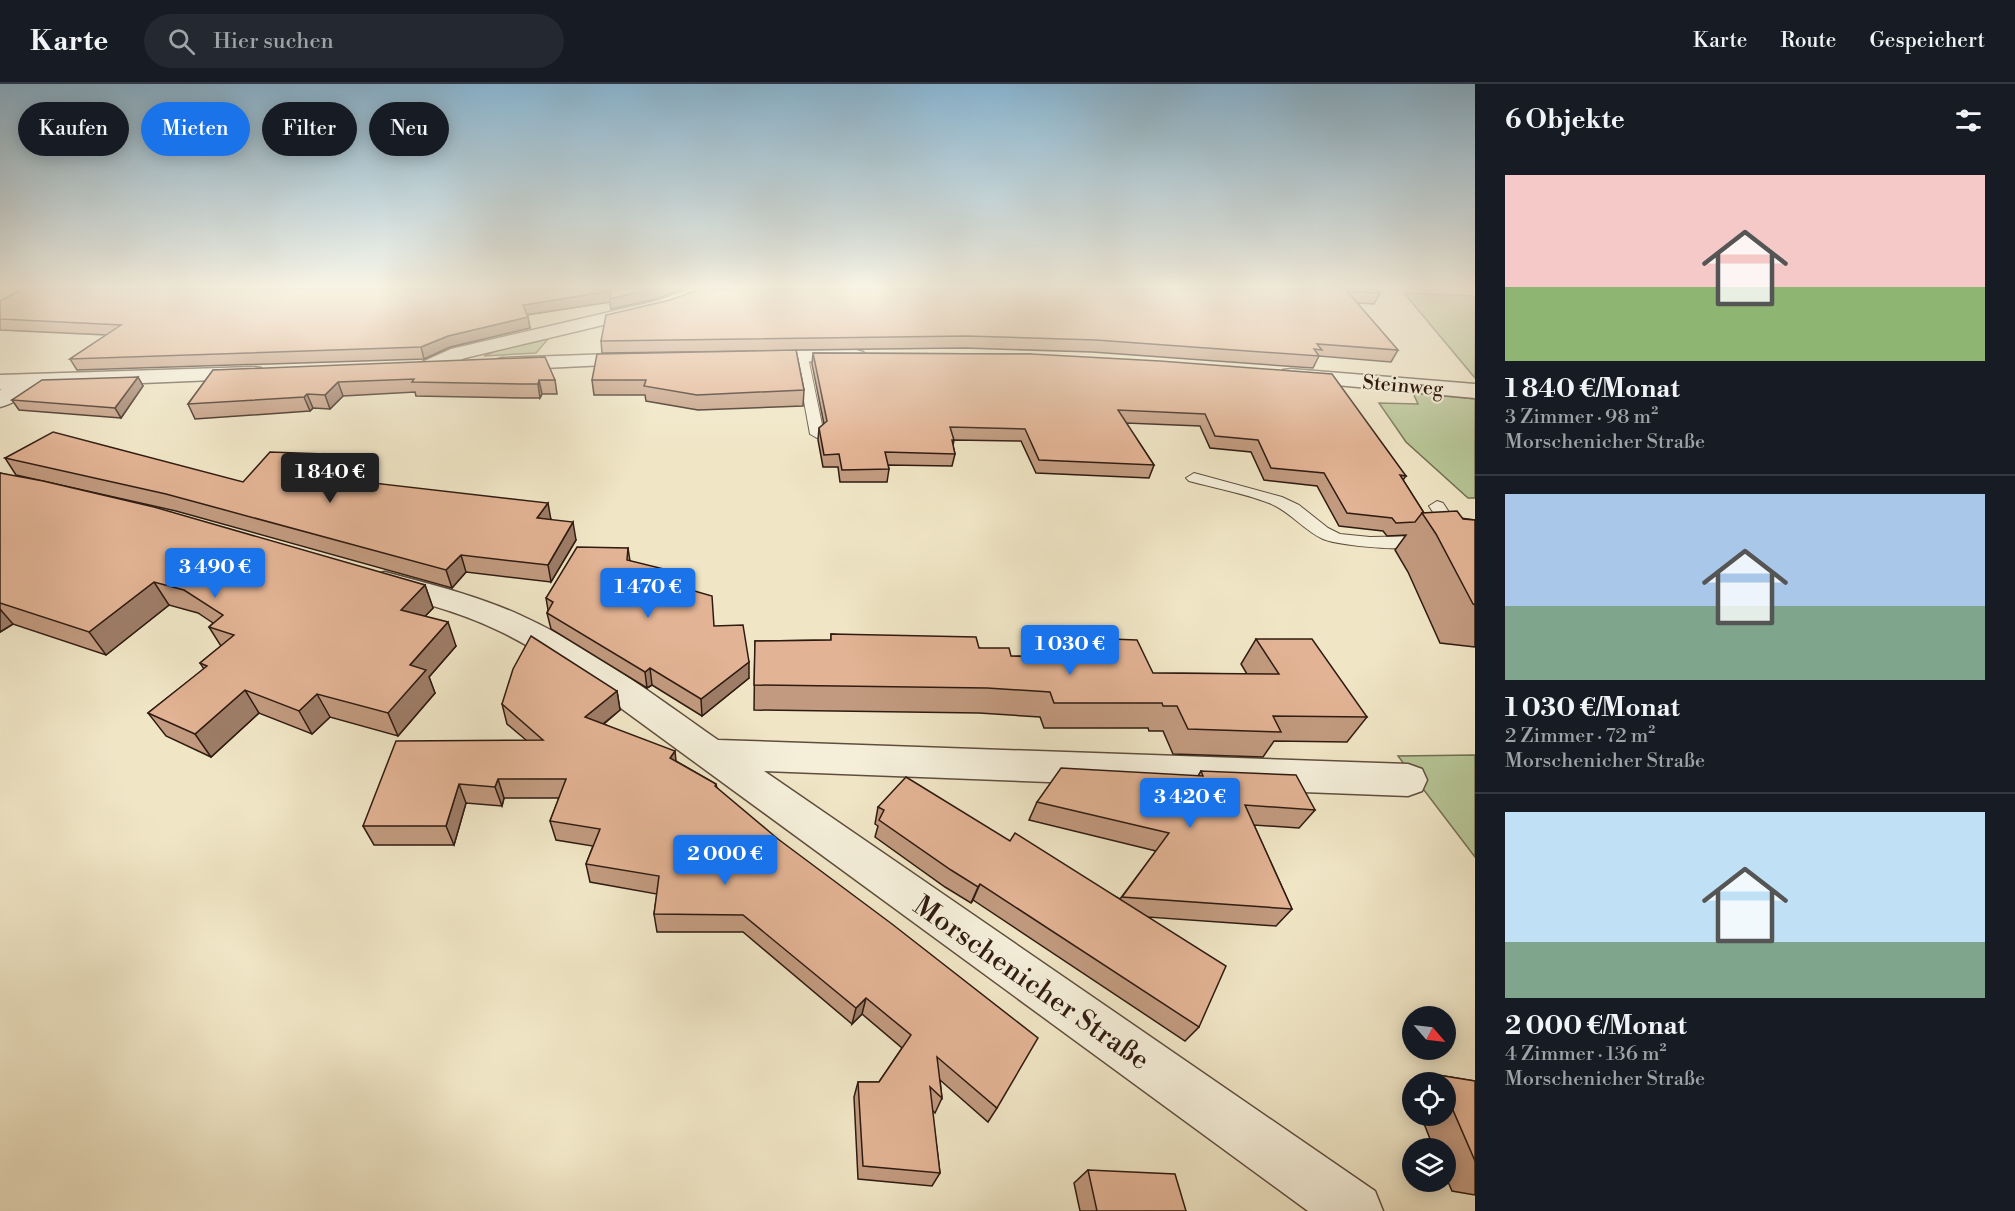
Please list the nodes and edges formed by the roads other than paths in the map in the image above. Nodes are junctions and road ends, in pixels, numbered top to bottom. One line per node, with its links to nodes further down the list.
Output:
1 (507, 342): 6 (street)
2 (877, 356): 4 (street)
3 (731, 357): 4 (street)
4 (802, 357): 14 (lane)
5 (659, 358): 6 (street)
6 (427, 367): 7 (street)
7 (404, 368)
8 (274, 373): 11 (street)
9 (1268, 373): 12 (street, Steinweg)
10 (0, 382): 11 (street)
11 (27, 382): 13 (street)
12 (1475, 392)
13 (0, 400)
14 (817, 434)
15 (1194, 478): 16 (lane)
16 (1437, 506)
17 (357, 574): 18 (street, Morschenicher Straße)
18 (710, 754): 19 (street); 20 (street, Morschenicher Straße)
19 (1408, 780)
20 (1355, 1211)

